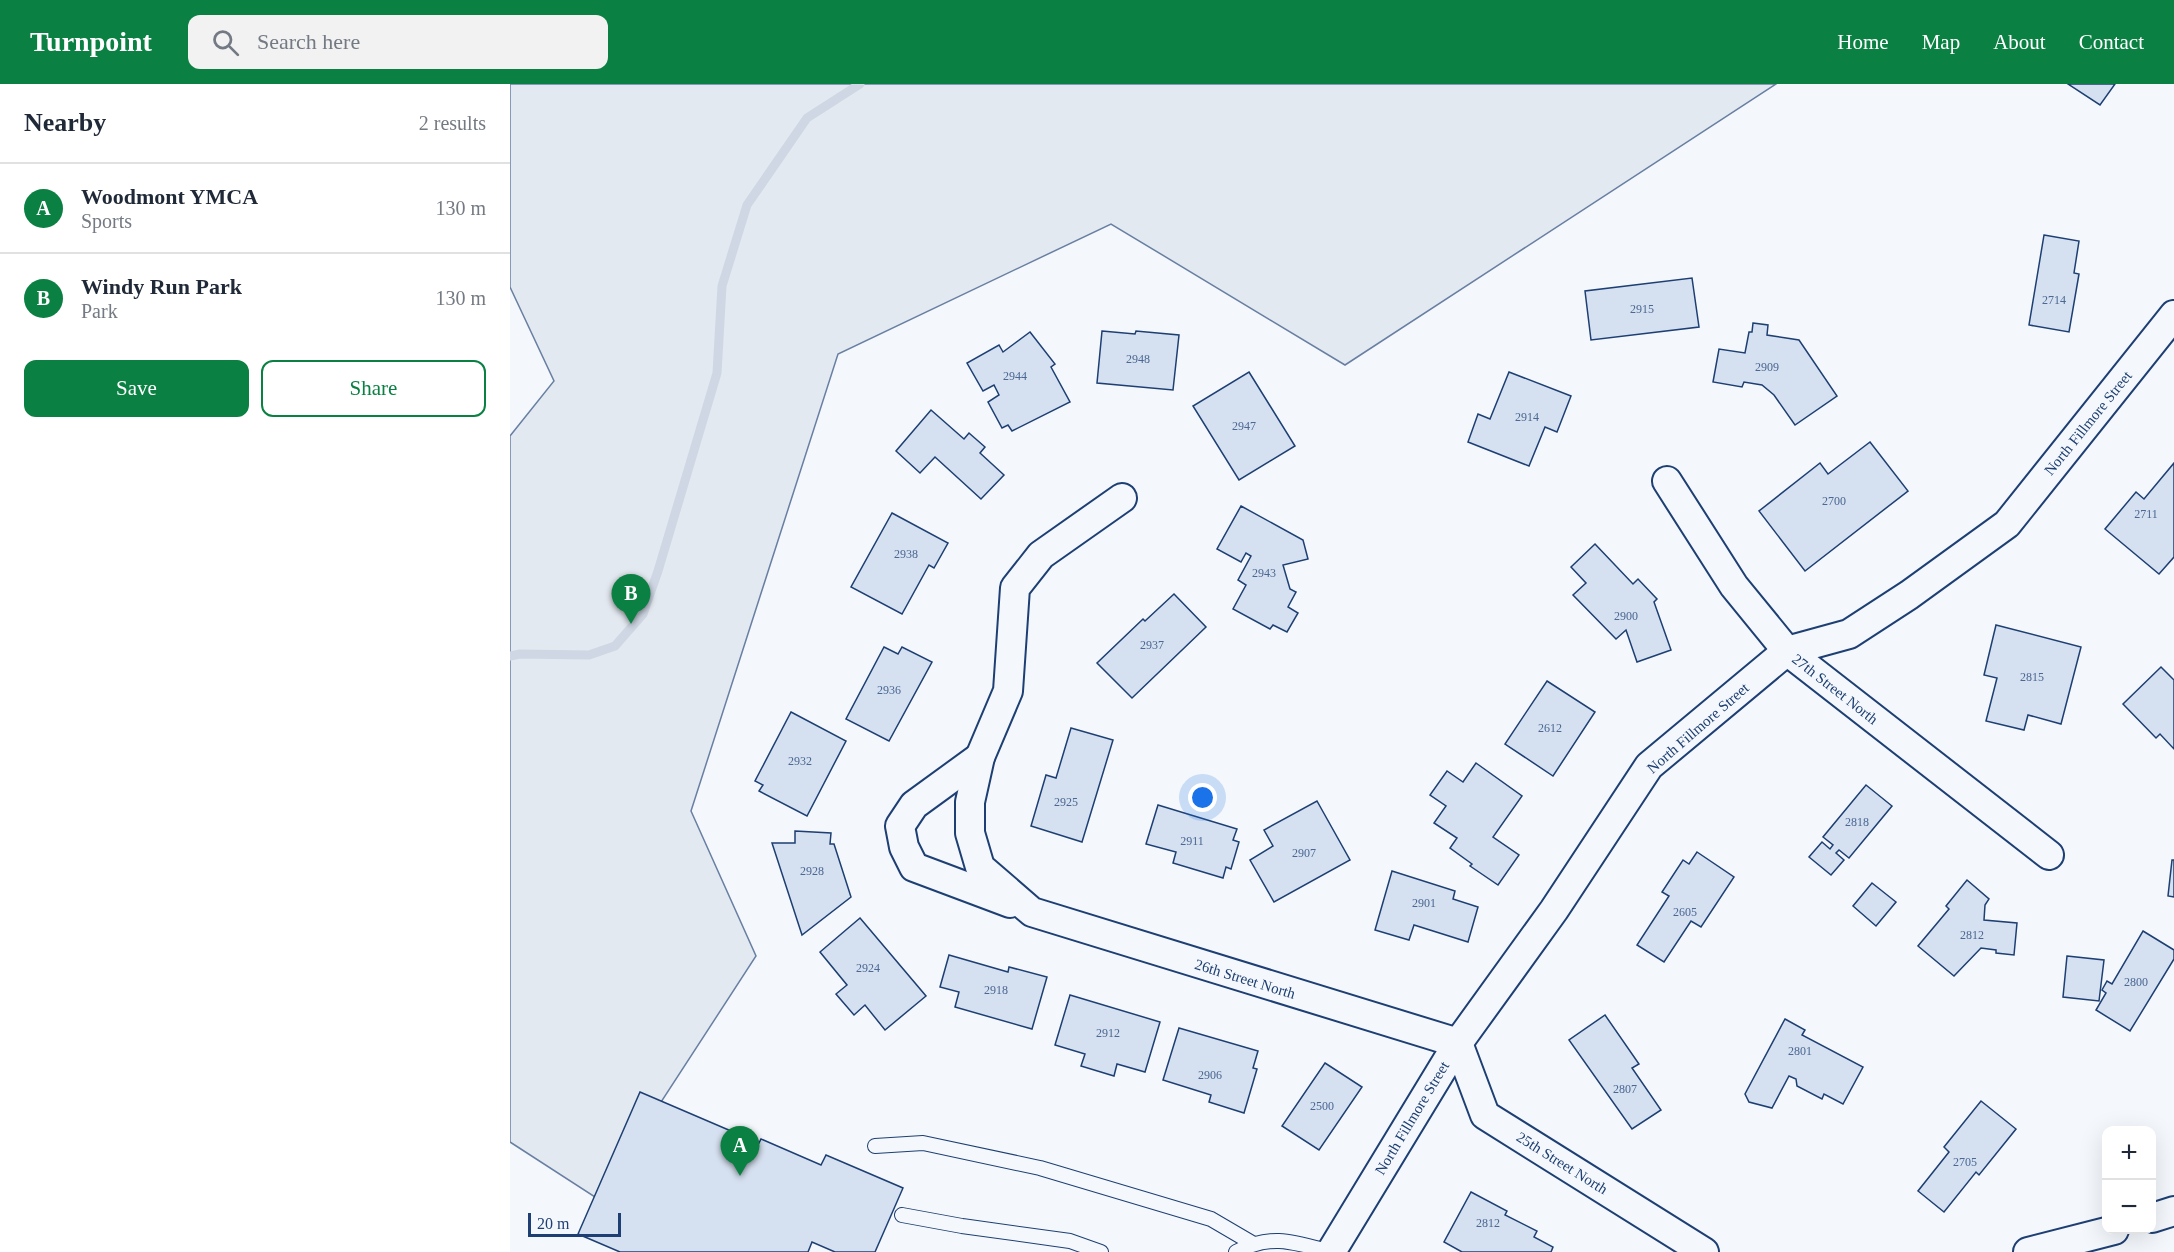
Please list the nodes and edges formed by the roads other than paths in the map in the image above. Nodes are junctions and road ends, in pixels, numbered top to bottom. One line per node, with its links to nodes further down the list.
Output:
1 (2174, 315): 4 (street, North Fillmore Street)
2 (1667, 481): 4 (street, 27th Street North)
3 (1122, 498): 5 (street, 26th Street North)
4 (1787, 651): 6 (street, 27th Street North); 8 (street, North Fillmore Street)
5 (980, 757): 7 (street, 26th Street North); 7 (street, 26th Street North)
6 (2049, 855)
7 (1032, 912): 8 (street, 26th Street North)
8 (1458, 1043): 17 (street, North Fillmore Street); 18 (street, 25th Street North)
9 (874, 1146): 14 (lane)
10 (2174, 1211): 12 (street)
11 (902, 1215): 15 (lane)
12 (2156, 1216)
13 (2102, 1233): 19 (street)
14 (1252, 1243): 16 (lane); 17 (lane)
15 (1101, 1252)
16 (1236, 1252)
17 (1331, 1252)
18 (1704, 1252)
19 (2028, 1252)

